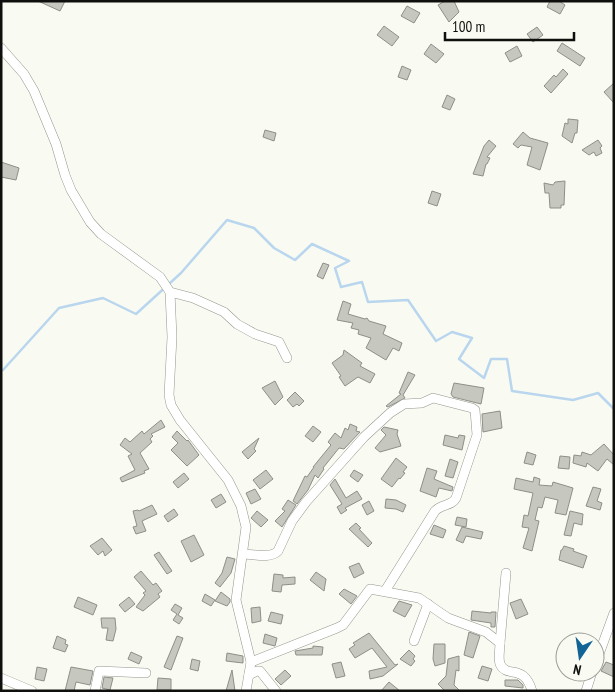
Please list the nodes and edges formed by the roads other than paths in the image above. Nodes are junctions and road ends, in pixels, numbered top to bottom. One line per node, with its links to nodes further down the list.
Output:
1 (1, 48): 2 (street)
2 (170, 292): 3 (street); 4 (street)
3 (288, 358)
4 (243, 554): 6 (street); 12 (street)
5 (506, 573): 11 (street)
6 (385, 591): 7 (street); 12 (street)
7 (428, 604): 10 (street); 11 (street)
8 (614, 613): 9 (street)
9 (605, 638)
10 (414, 641)
11 (500, 643): 20 (street)
12 (251, 662): 14 (street)
13 (146, 673): 17 (street)
14 (249, 675): 18 (street); 19 (street)
15 (1, 678): 16 (street)
16 (32, 691)
17 (95, 691)
18 (246, 691)
19 (276, 691)
20 (532, 691)

